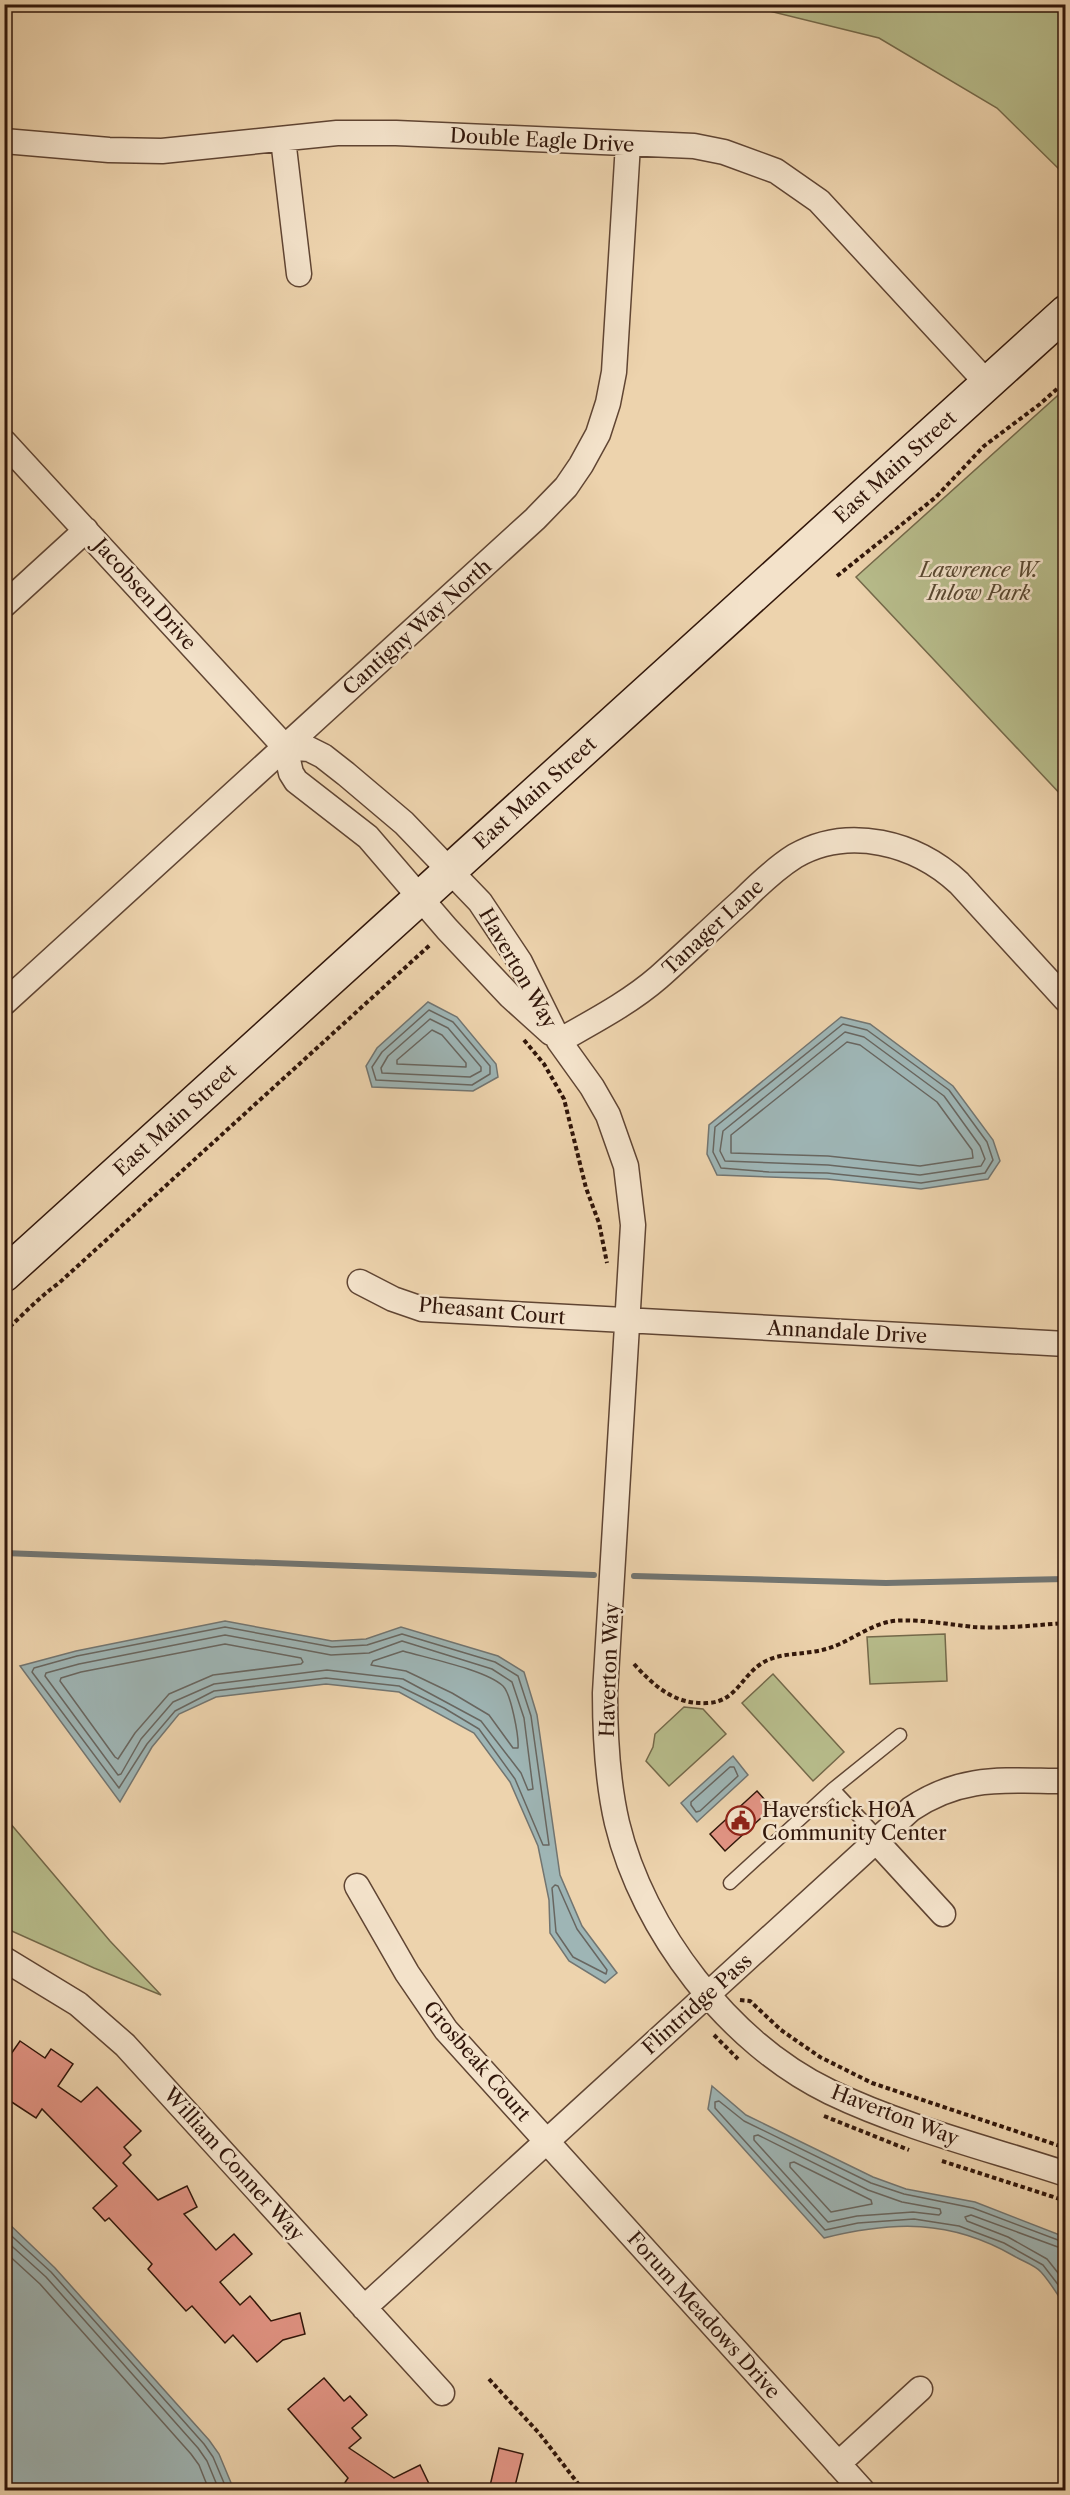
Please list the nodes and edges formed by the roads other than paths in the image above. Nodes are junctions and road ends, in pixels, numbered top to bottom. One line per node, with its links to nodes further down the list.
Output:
1 (283, 139): 2 (street, Double Eagle Drive); 3 (street, Double Eagle Drive); 4 (street)
2 (4, 141)
3 (628, 144): 6 (street, Double Eagle Drive); 10 (street, Cantigny Way North)
4 (299, 274)
5 (1065, 312): 6 (main road, East Main Street)
6 (987, 383): 11 (main road, East Main Street)
7 (4, 442): 8 (street, Jacobsen Drive)
8 (86, 530): 9 (street); 10 (street, Jacobsen Drive)
9 (4, 605)
10 (285, 747): 11 (street); 12 (street, Jacobsen Drive); 14 (street, Cantigny Way North)
11 (450, 871): 12 (main road, East Main Street); 15 (street, Haverton Way)
12 (421, 898): 15 (street, Haverton Way); 16 (main road, East Main Street)
13 (1065, 1000): 15 (street, Tanager Lane)
14 (4, 1004)
15 (560, 1041): 18 (street, Haverton Way)
16 (4, 1275)
17 (360, 1282): 18 (street, Pheasant Court)
18 (628, 1320): 19 (street, Annandale Drive); 28 (street, Haverton Way)
19 (1065, 1344)
20 (900, 1735): 22 (lane)
21 (1065, 1781): 23 (street, Flintridge Pass)
22 (832, 1789): 23 (lane); 24 (lane)
23 (877, 1840): 26 (street); 28 (street, Flintridge Pass)
24 (730, 1883)
25 (357, 1886): 29 (street, Grosbeak Court)
26 (943, 1914)
27 (4, 1959): 31 (street, William Conner Way)
28 (708, 1994): 29 (street, Flintridge Pass); 30 (street, Haverton Way)
29 (546, 2140): 31 (street, Flintridge Pass); 34 (street, Forum Meadows Drive)
30 (1065, 2174)
31 (364, 2307): 33 (street, William Conner Way)
32 (920, 2389): 34 (street)
33 (442, 2393)
34 (838, 2464): 35 (street, Forum Meadows Drive)
35 (862, 2490)

